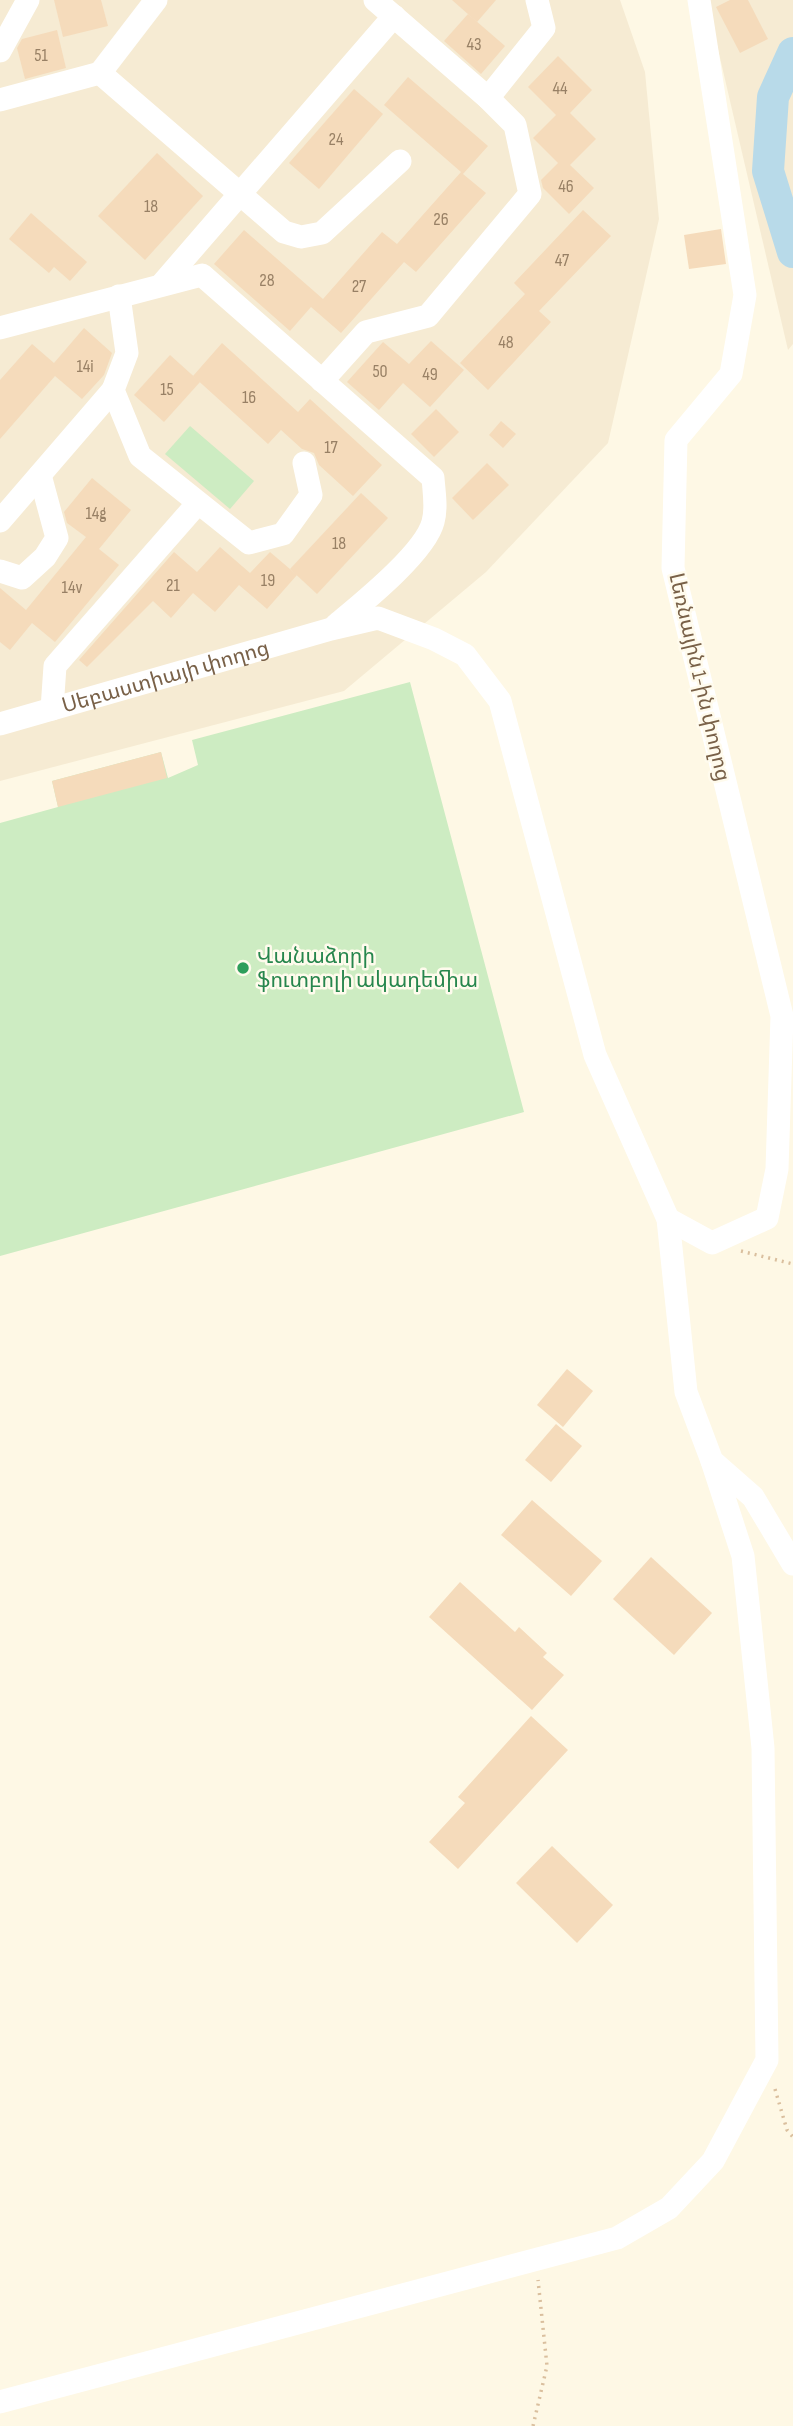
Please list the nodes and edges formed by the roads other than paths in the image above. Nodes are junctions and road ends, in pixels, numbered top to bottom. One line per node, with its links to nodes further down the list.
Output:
1 (28, 0): 7 (street)
2 (156, 0): 8 (street)
3 (375, 0): 6 (street)
4 (537, 0): 9 (street)
5 (699, 0): 26 (street, Լեռնային 1-ին փողոց)
6 (394, 16): 9 (street); 12 (street)
7 (0, 51)
8 (100, 73): 10 (street); 12 (street)
9 (488, 98): 16 (street)
10 (0, 100)
11 (400, 161): 12 (street)
12 (240, 193): 13 (street)
13 (162, 284): 14 (street); 16 (street)
14 (119, 296): 15 (street); 17 (street)
15 (0, 328)
16 (322, 381): 23 (street)
17 (113, 390): 19 (street); 20 (street)
18 (304, 463): 20 (street)
19 (40, 475): 21 (street); 22 (street)
20 (198, 503): 24 (street)
21 (0, 521)
22 (0, 571)
23 (331, 629): 24 (street, Սեբաստիայի փողոց); 26 (street, Սեբաստիայի փողոց)
24 (52, 709): 25 (street, Սեբաստիայի փողոց)
25 (0, 724)
26 (668, 1219): 27 (street, Սեբաստիայի փողոց)
27 (712, 1461): 28 (street); 29 (street, Սեբաստիայի փողոց)
28 (793, 1564)
29 (0, 2402)

